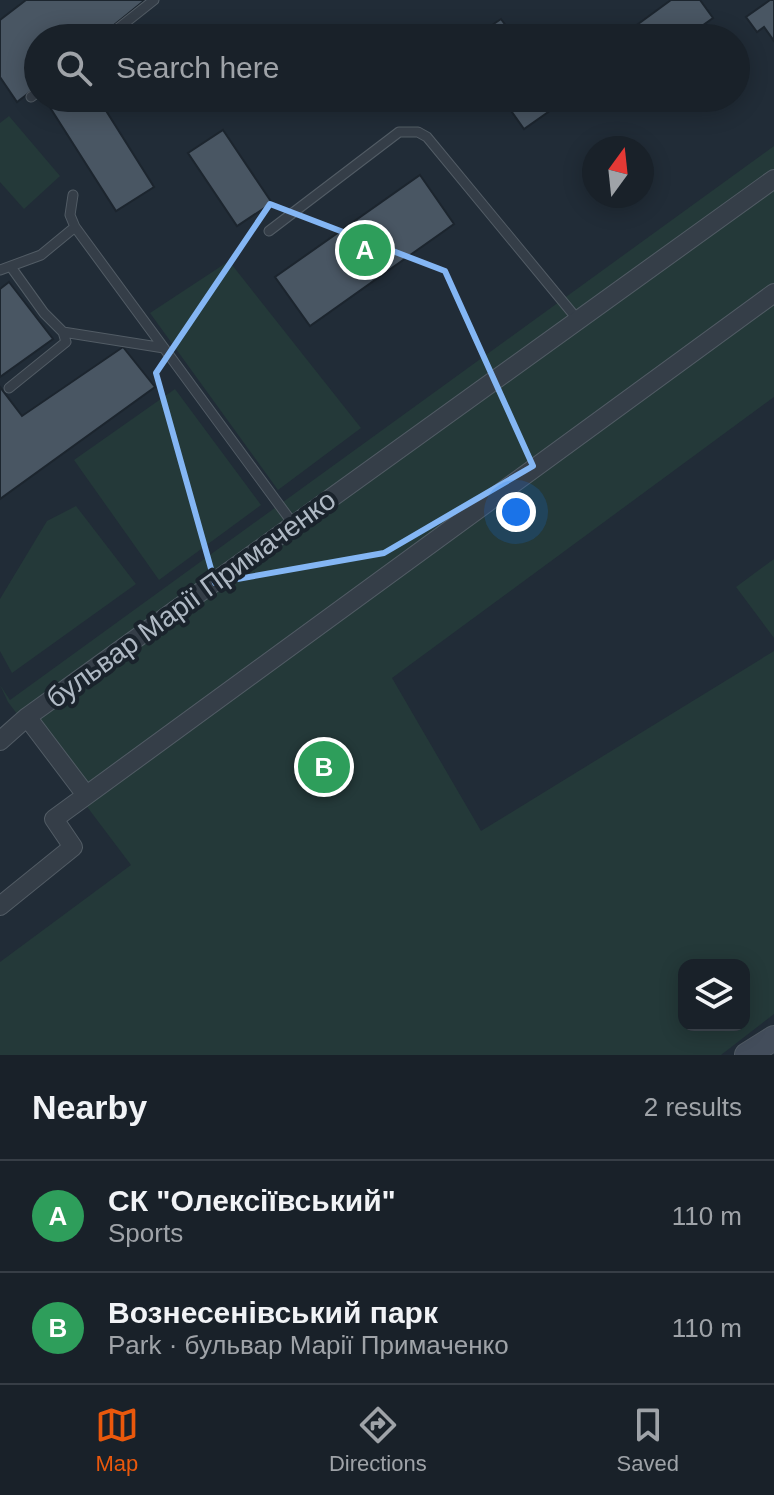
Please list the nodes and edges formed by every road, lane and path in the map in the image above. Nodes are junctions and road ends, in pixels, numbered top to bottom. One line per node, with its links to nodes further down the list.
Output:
1 (154, 0): 2 (lane)
2 (124, 24)
3 (774, 179): 10 (street, бульвар Марії Примаченко)
4 (73, 195): 5 (lane)
5 (75, 227): 7 (lane); 12 (lane)
6 (269, 231): 10 (lane)
7 (11, 267): 8 (lane); 11 (lane)
8 (0, 270)
9 (774, 293): 17 (street)
10 (578, 320): 14 (street, бульвар Марії Примаченко)
11 (63, 332): 12 (lane); 13 (lane)
12 (164, 348): 14 (lane)
13 (9, 388)
14 (294, 525): 15 (street, бульвар Марії Примаченко)
15 (27, 717): 16 (street); 17 (street, бульвар Марії Примаченко)
16 (0, 741)
17 (86, 795): 18 (street)
18 (0, 906)
19 (774, 1038): 20 (main road)
20 (747, 1055)

